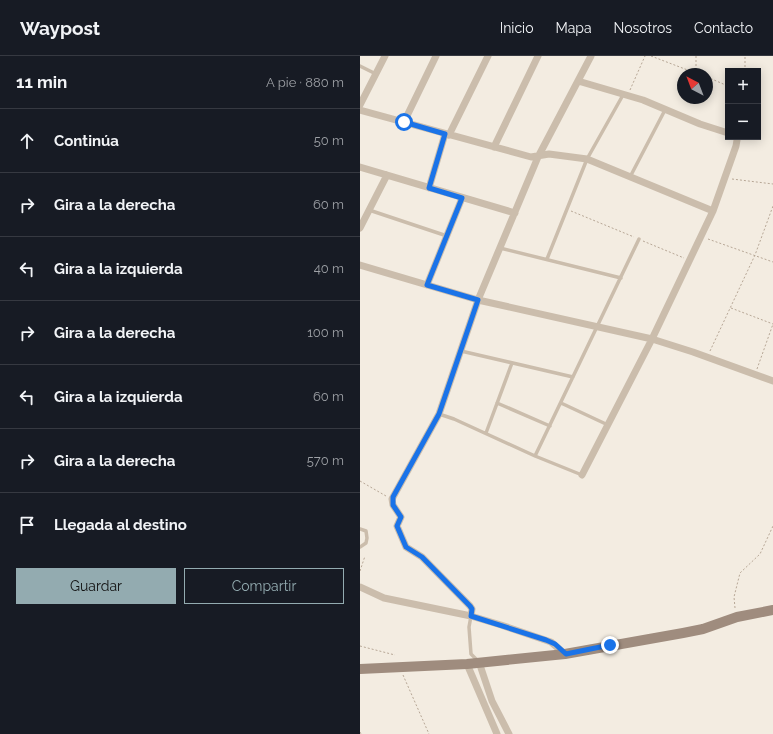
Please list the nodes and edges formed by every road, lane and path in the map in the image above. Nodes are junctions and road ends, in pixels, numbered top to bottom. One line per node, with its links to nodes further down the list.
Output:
1 (385, 56): 14 (street)
2 (436, 56): 22 (street)
3 (488, 56): 24 (street)
4 (538, 56): 26 (street)
5 (591, 56): 16 (street)
6 (645, 56): 18 (path)
7 (651, 56): 11 (path)
8 (696, 56): 12 (path)
9 (746, 56): 13 (path)
10 (360, 66): 14 (lane)
11 (682, 68)
12 (697, 68)
13 (745, 68)
14 (376, 74): 19 (street)
15 (713, 80): 17 (path)
16 (578, 82): 18 (street); 27 (street)
17 (725, 85)
18 (625, 95): 21 (street); 28 (lane)
19 (360, 105)
20 (360, 110): 22 (street)
21 (665, 110): 23 (street); 31 (lane)
22 (404, 122): 24 (street)
23 (725, 132)
24 (447, 134): 26 (street); 34 (street)
25 (737, 140): 32 (street)
26 (494, 147): 27 (street)
27 (538, 157): 28 (street); 41 (street)
28 (587, 159): 31 (street); 37 (lane)
29 (360, 167): 30 (street)
30 (387, 175): 34 (street); 38 (street)
31 (630, 177): 40 (street)
32 (725, 178): 33 (path); 40 (street)
33 (773, 184)
34 (429, 188): 35 (street)
35 (462, 198): 41 (street); 43 (street)
36 (773, 206): 39 (path)
37 (566, 209): 45 (path); 48 (lane)
38 (369, 210): 42 (street); 43 (lane)
39 (772, 211): 47 (path)
40 (713, 212): 44 (street)
41 (515, 213): 46 (street)
42 (360, 228)
43 (447, 236): 53 (street)
44 (702, 236): 47 (path); 49 (street)
45 (639, 239): 49 (path); 52 (lane)
46 (500, 248): 48 (lane); 54 (street)
47 (755, 255): 50 (path); 55 (path)
48 (547, 259): 52 (lane)
49 (690, 260): 58 (street)
50 (773, 262)
51 (360, 265): 53 (street)
52 (621, 278): 57 (lane)
53 (427, 285): 54 (street)
54 (478, 300): 57 (street); 59 (street)
55 (730, 308): 56 (path); 60 (path)
56 (773, 324): 62 (path)
57 (598, 327): 58 (street); 63 (lane)
58 (652, 340): 60 (street); 68 (street)
59 (461, 351): 61 (lane); 67 (street)
60 (707, 357): 62 (street)
61 (512, 363): 63 (lane); 65 (lane)
62 (754, 374): 64 (street)
63 (574, 377): 66 (lane)
64 (773, 381)
65 (497, 403): 69 (lane); 70 (lane)
66 (561, 403): 68 (lane); 69 (lane)
67 (439, 414): 70 (lane); 74 (street)
68 (608, 425): 72 (street)
69 (550, 426): 71 (lane)
70 (486, 433): 71 (lane)
71 (535, 456): 72 (lane)
72 (582, 475)
73 (360, 481): 74 (path)
74 (392, 500): 82 (street)
75 (773, 526): 83 (path)
76 (360, 528): 77 (lane)
77 (360, 547)
78 (365, 556): 79 (path)
79 (360, 571)
80 (360, 587): 82 (street)
81 (773, 610): 83 (street)
82 (471, 616): 85 (street); 87 (lane)
83 (737, 617): 85 (street)
84 (360, 646): 86 (path)
85 (566, 654): 87 (street)
86 (395, 655)
87 (479, 662): 88 (street); 95 (street)
88 (467, 664): 89 (street); 94 (street)
89 (399, 667): 90 (street); 93 (path)
90 (360, 669)
91 (360, 732): 92 (path)
92 (361, 734)
93 (429, 734)
94 (497, 734)
95 (509, 734)

